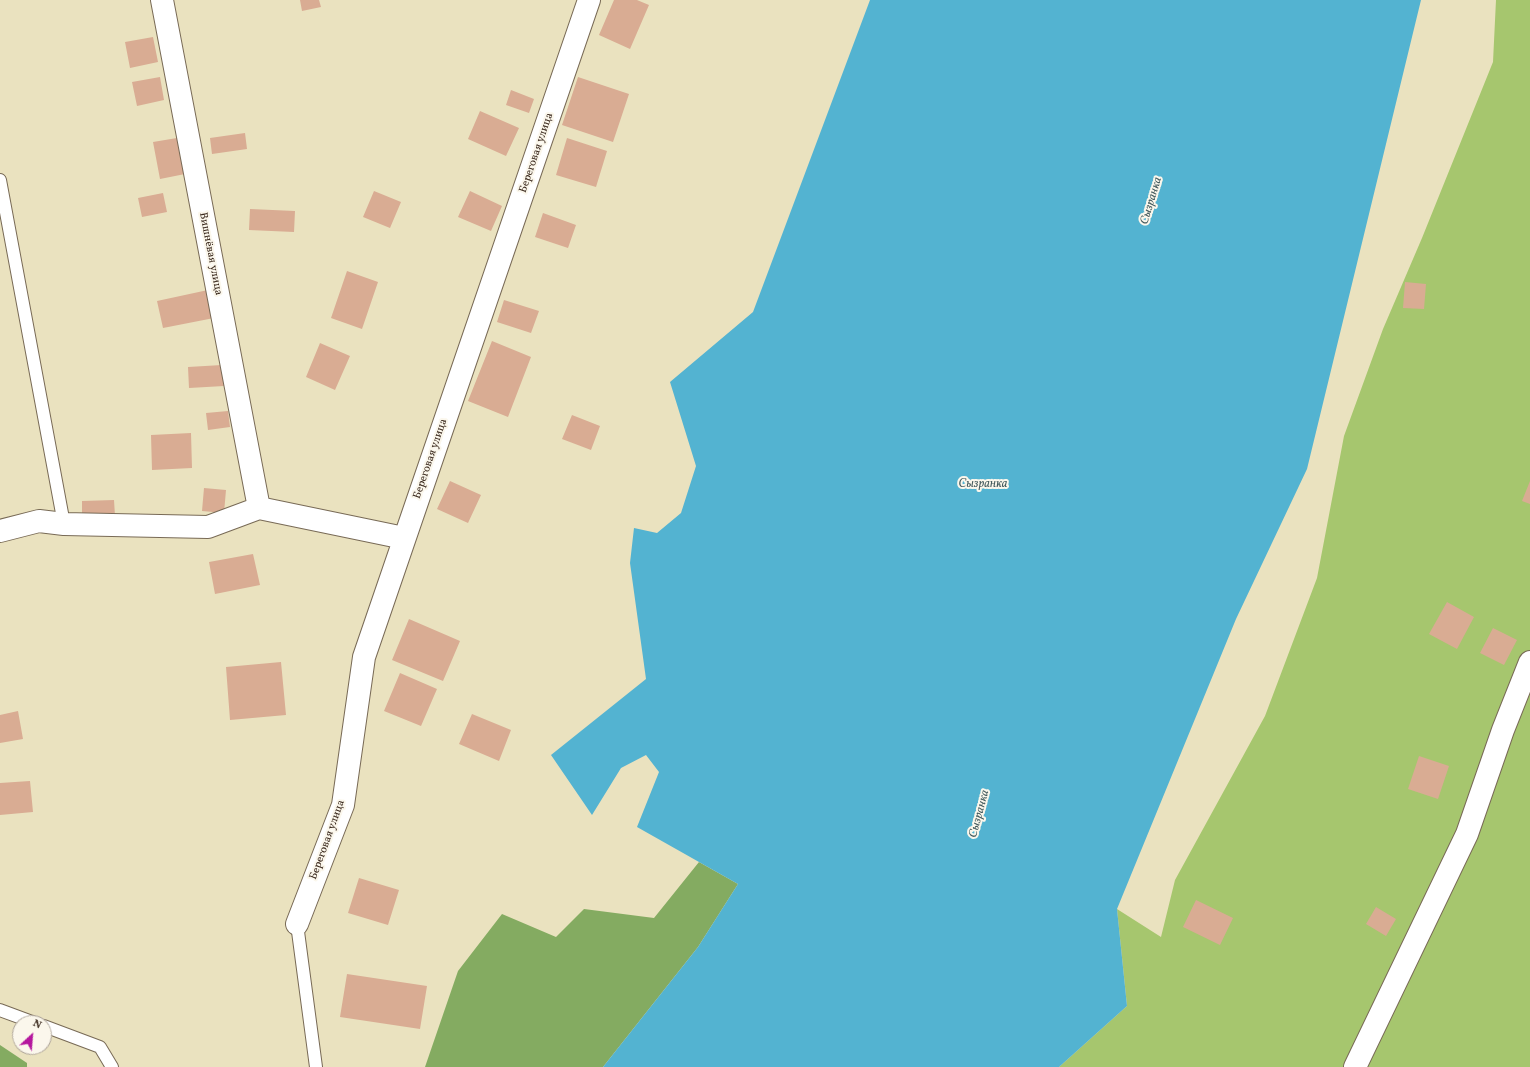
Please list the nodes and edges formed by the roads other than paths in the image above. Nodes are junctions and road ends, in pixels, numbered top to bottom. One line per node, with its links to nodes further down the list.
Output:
1 (162, 0): 4 (street, Вишнёвая улица)
2 (589, 0): 7 (street, Береговая улица)
3 (0, 180): 5 (lane)
4 (259, 508): 5 (street); 7 (street)
5 (64, 524): 6 (street)
6 (0, 531)
7 (404, 538): 9 (street, Береговая улица)
8 (1530, 662): 15 (street)
9 (297, 924): 14 (lane)
10 (0, 1010): 11 (lane)
11 (13, 1015)
12 (52, 1029): 13 (lane)
13 (112, 1067)
14 (316, 1067)
15 (1354, 1067)

